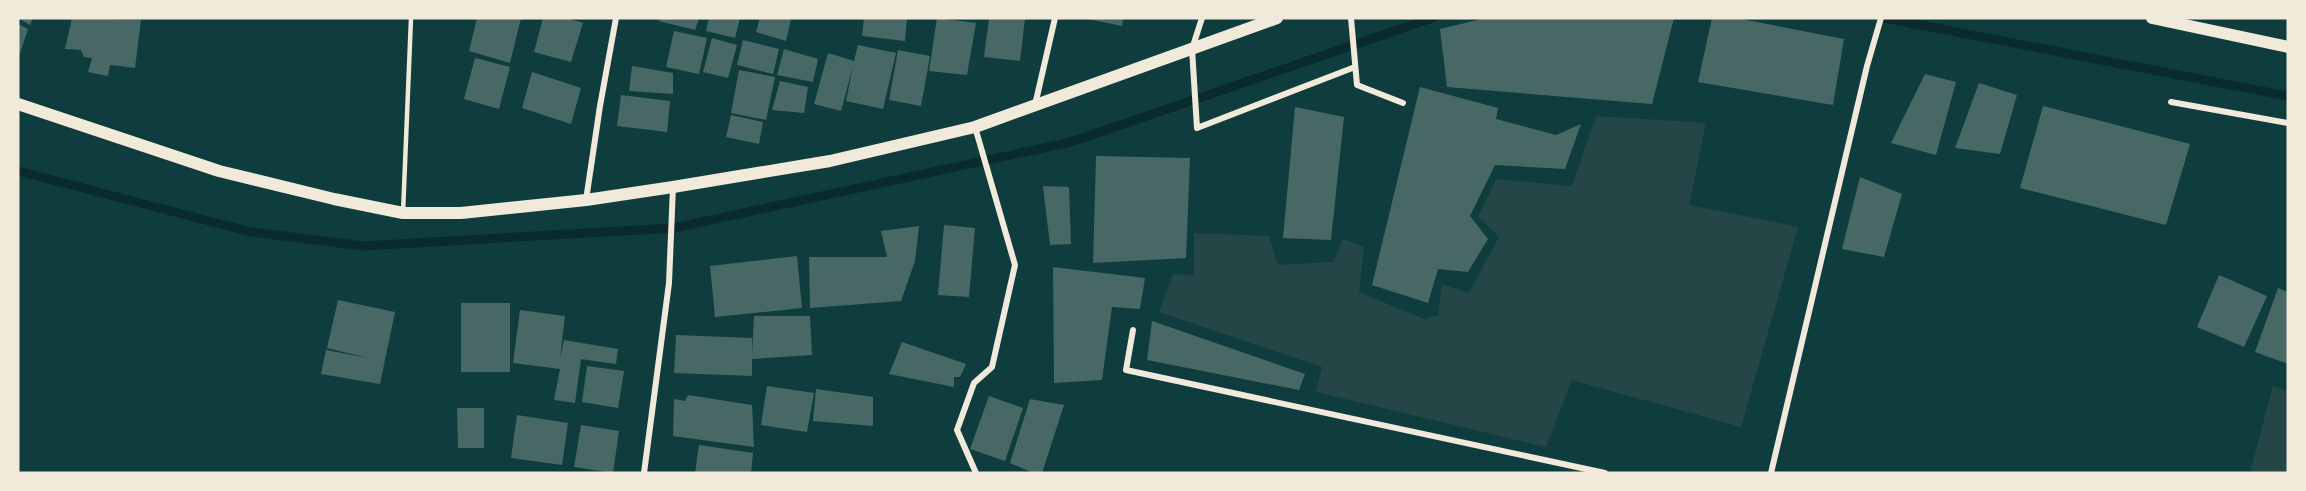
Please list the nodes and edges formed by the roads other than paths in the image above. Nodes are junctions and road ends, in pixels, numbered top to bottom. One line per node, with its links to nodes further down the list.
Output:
1 (411, 18): 20 (lane)
2 (616, 18): 19 (street)
3 (1055, 18): 15 (street)
4 (1202, 18): 10 (street)
5 (1277, 18): 10 (main road)
6 (1351, 18): 11 (street)
7 (1881, 18): 25 (street)
8 (2152, 18): 9 (main road)
9 (2288, 47)
10 (1192, 50): 11 (street); 15 (main road)
11 (1355, 63): 13 (street)
12 (2171, 102): 16 (street)
13 (1403, 103)
14 (18, 104): 20 (main road)
15 (1035, 106): 17 (main road)
16 (2288, 123)
17 (975, 127): 18 (main road); 23 (street)
18 (673, 187): 19 (main road); 22 (street)
19 (586, 200): 20 (main road)
20 (403, 213)
21 (1133, 330): 24 (street)
22 (644, 473)
23 (976, 473)
24 (1605, 473)
25 (1771, 473)

